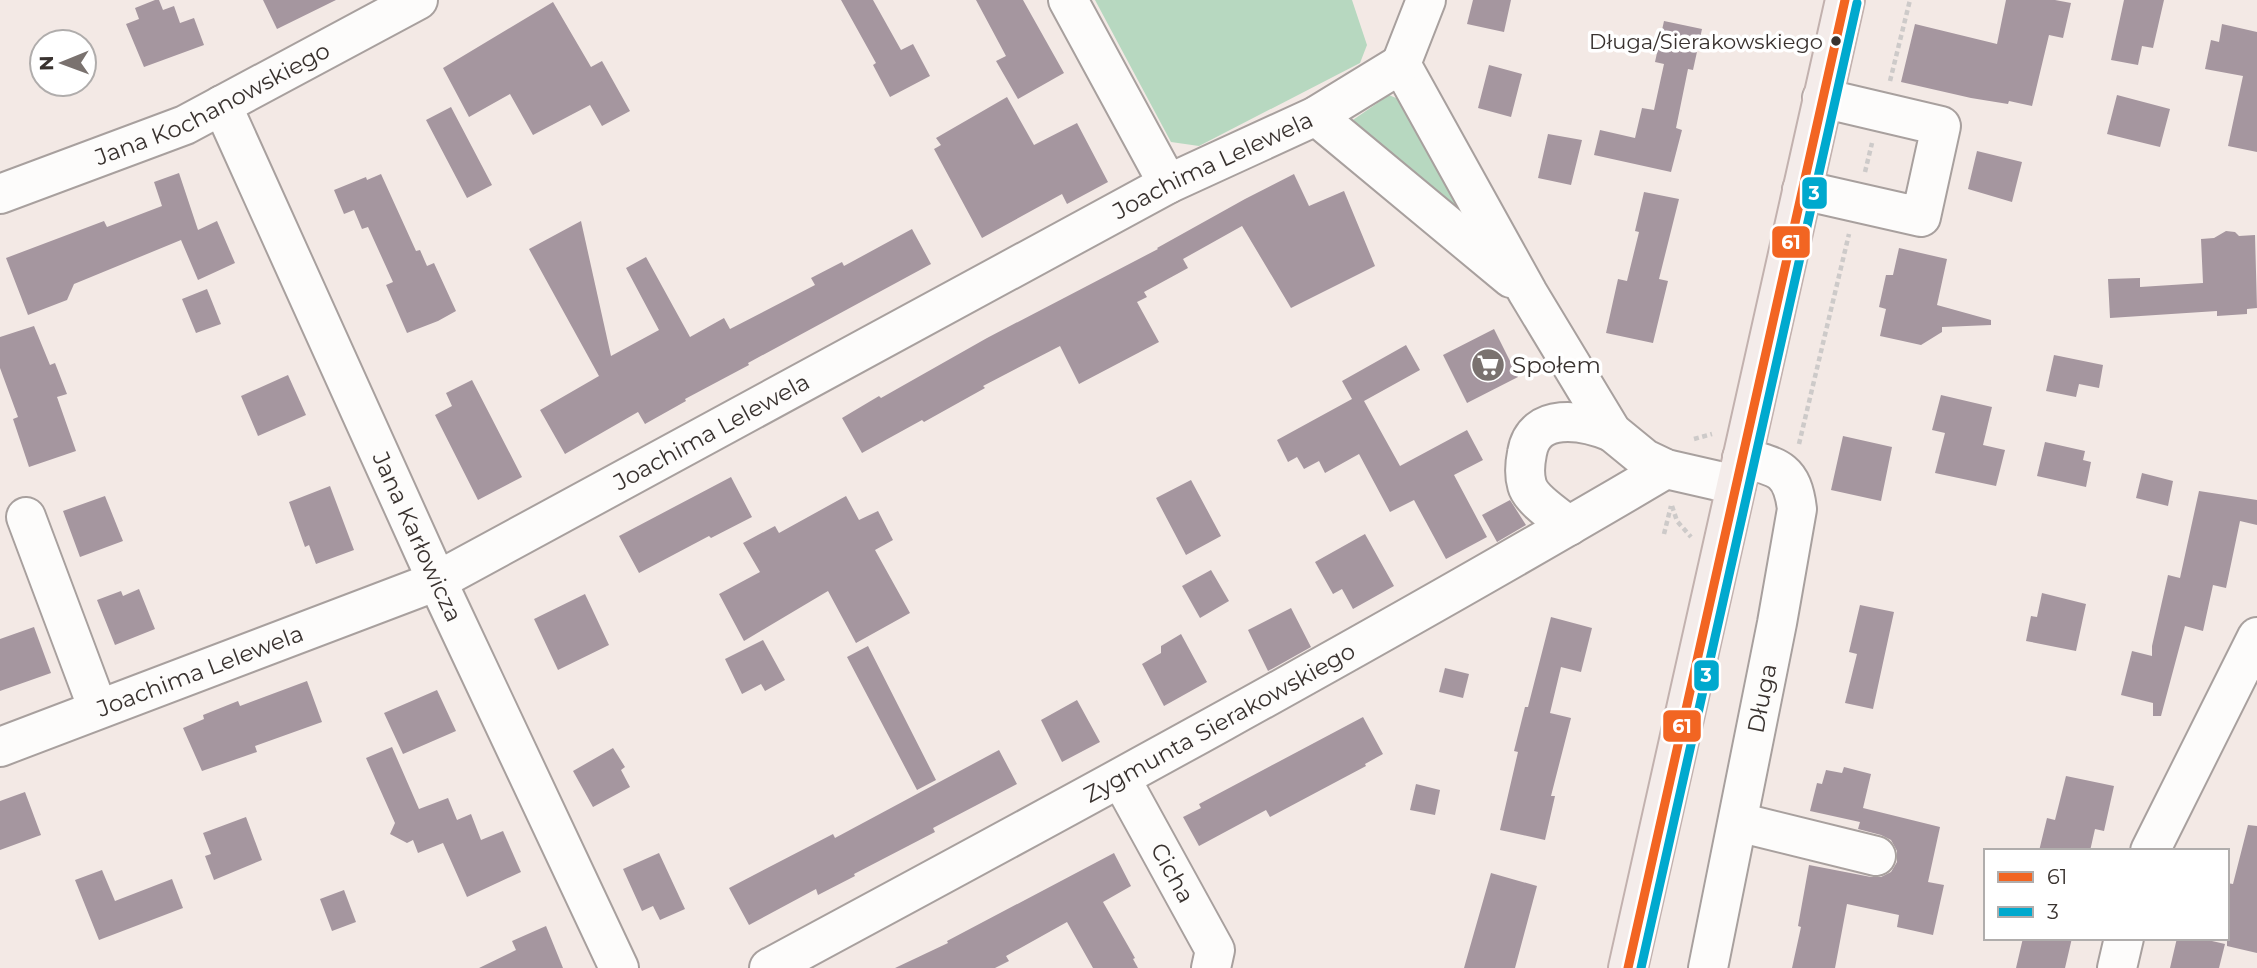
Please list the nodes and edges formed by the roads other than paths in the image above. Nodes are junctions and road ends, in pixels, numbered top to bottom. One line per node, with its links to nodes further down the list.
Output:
1 (418, 0): 7 (street, Jana Kochanowskiego)
2 (1068, 0): 9 (street)
3 (1426, 0): 5 (street)
4 (1845, 0): 6 (main road)
5 (1401, 64): 8 (street, Joachima Lelewela); 12 (street)
6 (1822, 98): 10 (main road); 10 (street)
7 (222, 105): 11 (street, Jana Kochanowskiego); 18 (street, Jana Karłowicza)
8 (1316, 116): 9 (street, Joachima Lelewela); 12 (street)
9 (1168, 184): 18 (street, Joachima Lelewela)
10 (1802, 190): 14 (main road)
11 (0, 194)
12 (1528, 293): 13 (street)
13 (1612, 432): 15 (street); 17 (street)
14 (1739, 472): 15 (street); 23 (street, Długa); 30 (main road)
15 (1669, 487): 17 (street, Zygmunta Sierakowskiego)
16 (26, 517): 20 (street)
17 (1569, 526): 22 (street, Zygmunta Sierakowskiego)
18 (437, 581): 20 (street, Joachima Lelewela); 27 (street, Jana Karłowicza)
19 (2257, 637): 24 (street)
20 (98, 709): 21 (street, Joachima Lelewela)
21 (0, 747)
22 (1121, 779): 28 (street, Zygmunta Sierakowskiego); 29 (street, Cicha)
23 (1738, 822): 25 (street); 31 (street, Długa)
24 (2151, 849)
25 (1876, 856)
26 (2123, 940): 32 (street)
27 (619, 968)
28 (769, 968)
29 (1211, 968)
30 (1628, 968)
31 (1708, 968)
32 (2118, 968)

